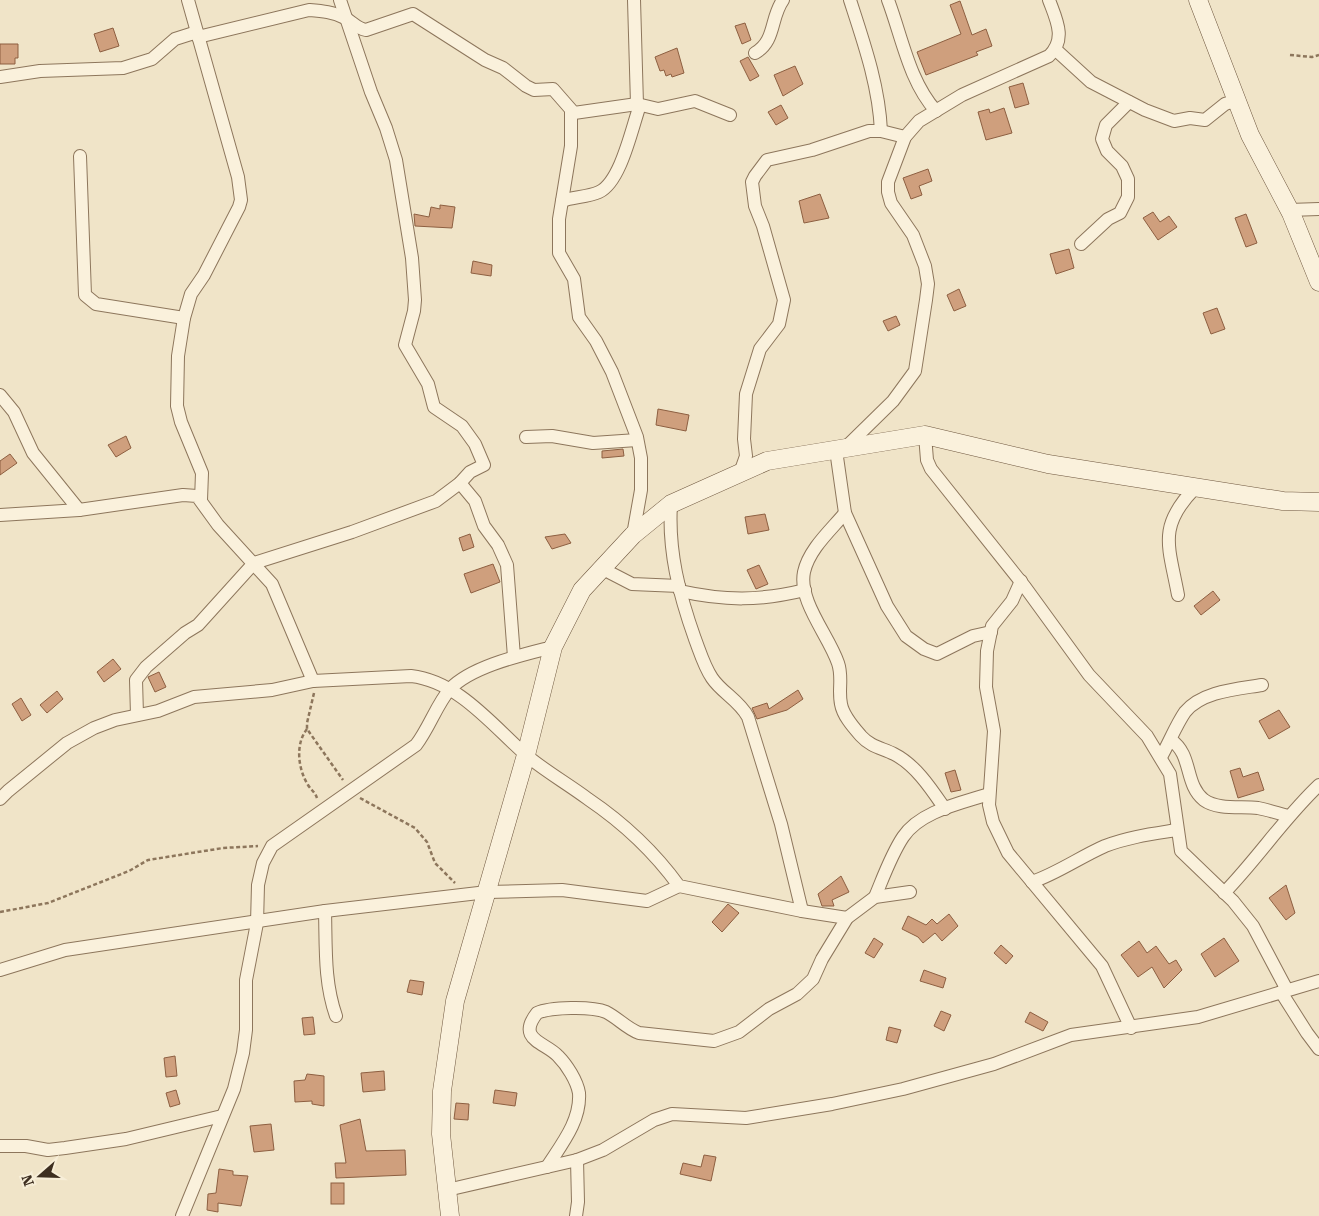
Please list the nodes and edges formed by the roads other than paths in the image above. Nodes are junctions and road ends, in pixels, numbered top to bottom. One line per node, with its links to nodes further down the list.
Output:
1 (188, 0): 10 (street)
2 (340, 0): 9 (street)
3 (634, 0): 16 (street)
4 (783, 0): 12 (street)
5 (850, 0): 20 (street)
6 (888, 0): 18 (street)
7 (1049, 0): 11 (street)
8 (1198, 0): 14 (street)
9 (346, 18): 10 (street); 17 (street); 35 (street)
10 (198, 34): 13 (street); 28 (street)
11 (1056, 50): 15 (street); 18 (street)
12 (755, 53)
13 (0, 77)
14 (1237, 100): 15 (street); 25 (street)
15 (1130, 102): 26 (street)
16 (638, 105): 17 (street); 19 (street); 23 (street)
17 (571, 111): 23 (street)
18 (936, 111): 21 (street)
19 (730, 115)
20 (881, 131): 21 (street); 34 (street)
21 (905, 137): 33 (street)
22 (80, 156): 28 (street)
23 (562, 201): 32 (street)
24 (1319, 209): 25 (street)
25 (1289, 210): 27 (street)
26 (1080, 244)
27 (1319, 282)
28 (184, 318): 37 (street)
29 (0, 395): 40 (street)
30 (925, 435): 33 (street); 36 (street); 46 (street)
31 (526, 436): 32 (street)
32 (637, 440): 43 (street)
33 (840, 449): 34 (street); 41 (street)
34 (740, 474): 39 (street)
35 (460, 483): 44 (street); 52 (street)
36 (1195, 488): 38 (street); 49 (street)
37 (201, 500): 40 (street); 44 (street)
38 (1319, 502)
39 (670, 504): 43 (street); 47 (street)
40 (79, 510): 42 (street)
41 (845, 513): 48 (street); 50 (street)
42 (0, 515)
43 (633, 535): 45 (street)
44 (254, 563): 53 (street); 56 (street)
45 (601, 568): 47 (street); 51 (street)
46 (1021, 581): 50 (street); 59 (street)
47 (679, 589): 48 (street); 73 (street)
48 (806, 590): 63 (street)
49 (1178, 595)
50 (991, 632): 61 (street)
51 (553, 647): 52 (street); 58 (street)
52 (514, 658): 55 (street)
53 (316, 681): 55 (street); 56 (street)
54 (1262, 685): 57 (street)
55 (450, 690): 58 (street); 75 (street)
56 (137, 715): 62 (street)
57 (1171, 740): 59 (street); 64 (street)
58 (526, 755): 67 (street); 68 (street)
59 (1161, 757): 65 (street)
60 (1319, 785): 64 (street)
61 (989, 794): 63 (street); 66 (street)
62 (0, 800)
63 (945, 809): 71 (street)
64 (1288, 816): 70 (street)
65 (1177, 830): 66 (street); 70 (street)
66 (1032, 882): 80 (street)
67 (679, 886): 68 (street); 73 (street)
68 (487, 892): 72 (street); 86 (street)
69 (910, 892): 71 (street)
70 (1224, 893): 78 (street)
71 (875, 897): 74 (street)
72 (325, 911): 75 (street); 79 (street)
73 (802, 911): 74 (street)
74 (847, 918): 85 (street)
75 (257, 922): 76 (street); 82 (street)
76 (0, 970)
77 (1319, 981): 78 (street)
78 (1284, 991): 80 (street); 81 (street)
79 (336, 1016)
80 (1131, 1028): 84 (street)
81 (1319, 1049)
82 (222, 1116): 83 (street); 87 (street)
83 (0, 1146)
84 (577, 1160): 85 (street); 89 (street)
85 (547, 1167): 86 (street)
86 (447, 1190): 88 (street)
87 (182, 1216)
88 (450, 1216)
89 (576, 1216)

